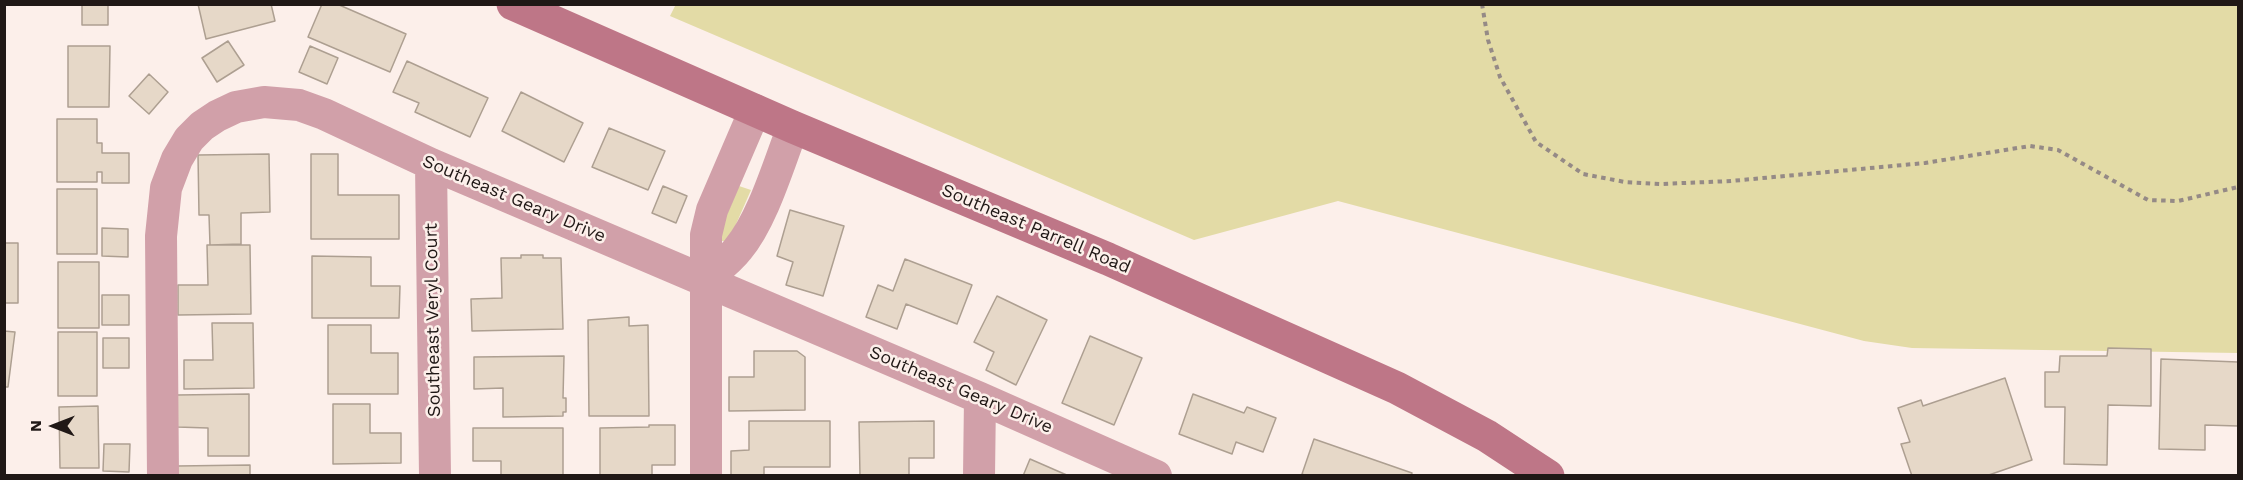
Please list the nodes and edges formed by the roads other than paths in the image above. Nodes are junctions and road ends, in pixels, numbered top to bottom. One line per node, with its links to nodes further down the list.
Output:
1 (513, 4): 2 (street, Southeast Parrell Road)
2 (755, 110): 3 (street, Southeast Parrell Road); 5 (street)
3 (793, 127): 5 (street); 12 (street, Southeast Parrell Road)
4 (431, 164): 5 (street, Southeast Geary Drive); 7 (street, Southeast Geary Drive); 8 (street, Southeast Veryl Court)
5 (704, 280): 6 (street, Southeast Geary Drive); 9 (street)
6 (980, 398): 10 (street); 11 (street, Southeast Geary Drive)
7 (163, 476)
8 (435, 476)
9 (706, 476)
10 (979, 476)
11 (1156, 476)
12 (1548, 476)

